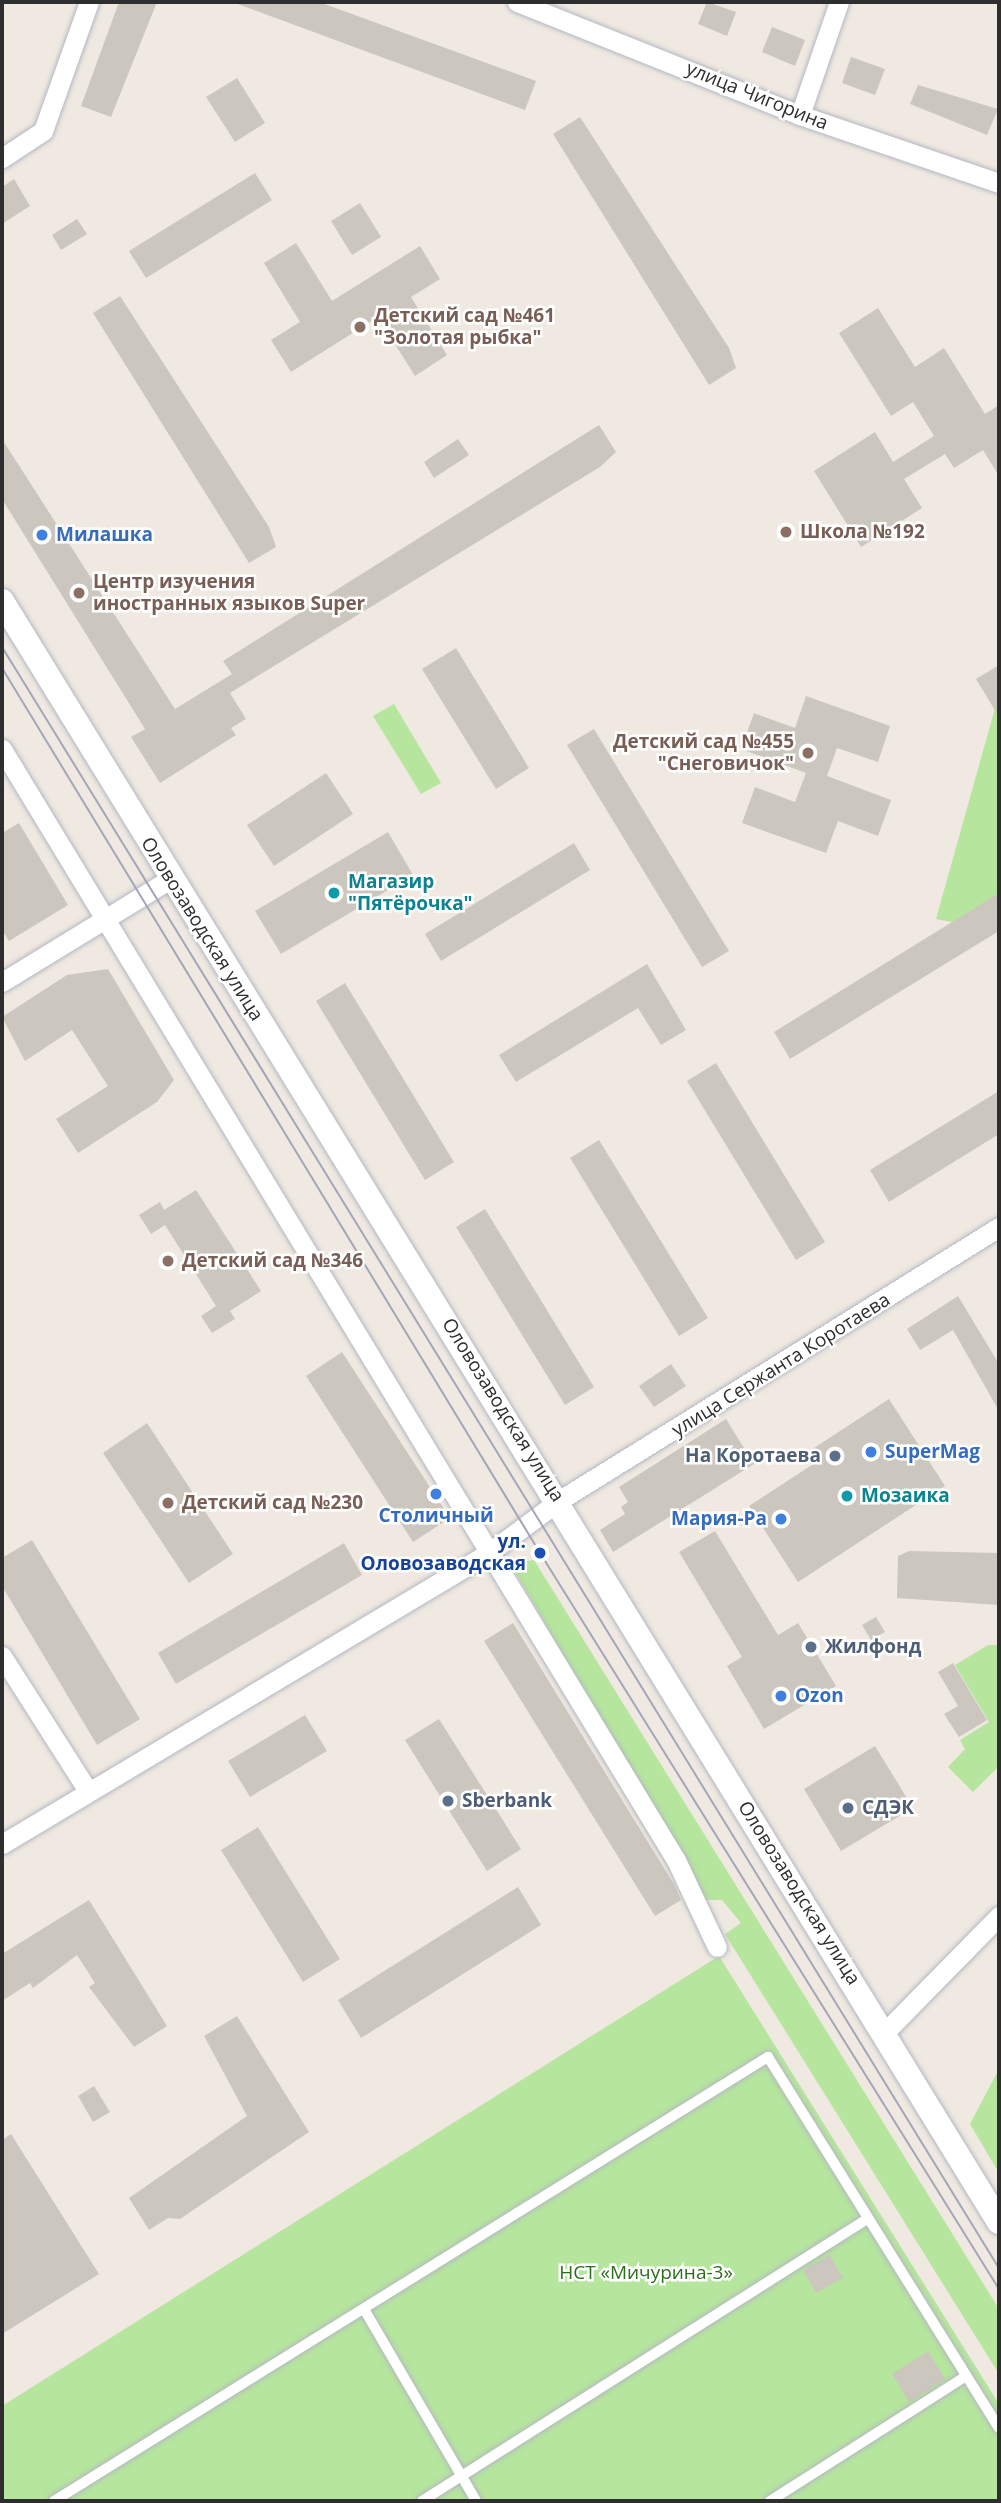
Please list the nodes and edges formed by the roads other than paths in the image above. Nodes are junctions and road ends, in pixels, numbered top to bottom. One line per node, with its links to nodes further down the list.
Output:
1 (89, 2): 5 (street)
2 (517, 2): 4 (street, улица Чигорина)
3 (839, 2): 4 (street)
4 (800, 115): 6 (street, улица Чигорина)
5 (2, 158)
6 (999, 183)
7 (2, 601): 9 (street, Оловозаводская улица)
8 (2, 749): 10 (street)
9 (170, 879): 10 (street); 13 (street, Оловозаводская улица)
10 (105, 918): 11 (street); 14 (street)
11 (2, 982)
12 (999, 1227): 13 (street, улица Сержанта Коротаева)
13 (560, 1500): 14 (street, улица Сержанта Коротаева); 20 (street, Оловозаводская улица)
14 (487, 1554): 16 (street, улица Сержанта Коротаева); 19 (street)
15 (2, 1656): 16 (street)
16 (88, 1791): 17 (street, улица Сержанта Коротаева)
17 (2, 1844)
18 (999, 1916): 20 (street)
19 (717, 1947)
20 (885, 2032): 22 (street, Оловозаводская улица)
21 (867, 2219): 23 (lane); 24 (lane); 26 (lane)
22 (999, 2221)
23 (364, 2309): 26 (lane); 27 (lane)
24 (965, 2377): 25 (lane); 30 (lane)
25 (999, 2428)
26 (464, 2476): 28 (lane); 29 (lane)
27 (54, 2501)
28 (422, 2501)
29 (476, 2501)
30 (770, 2501)

